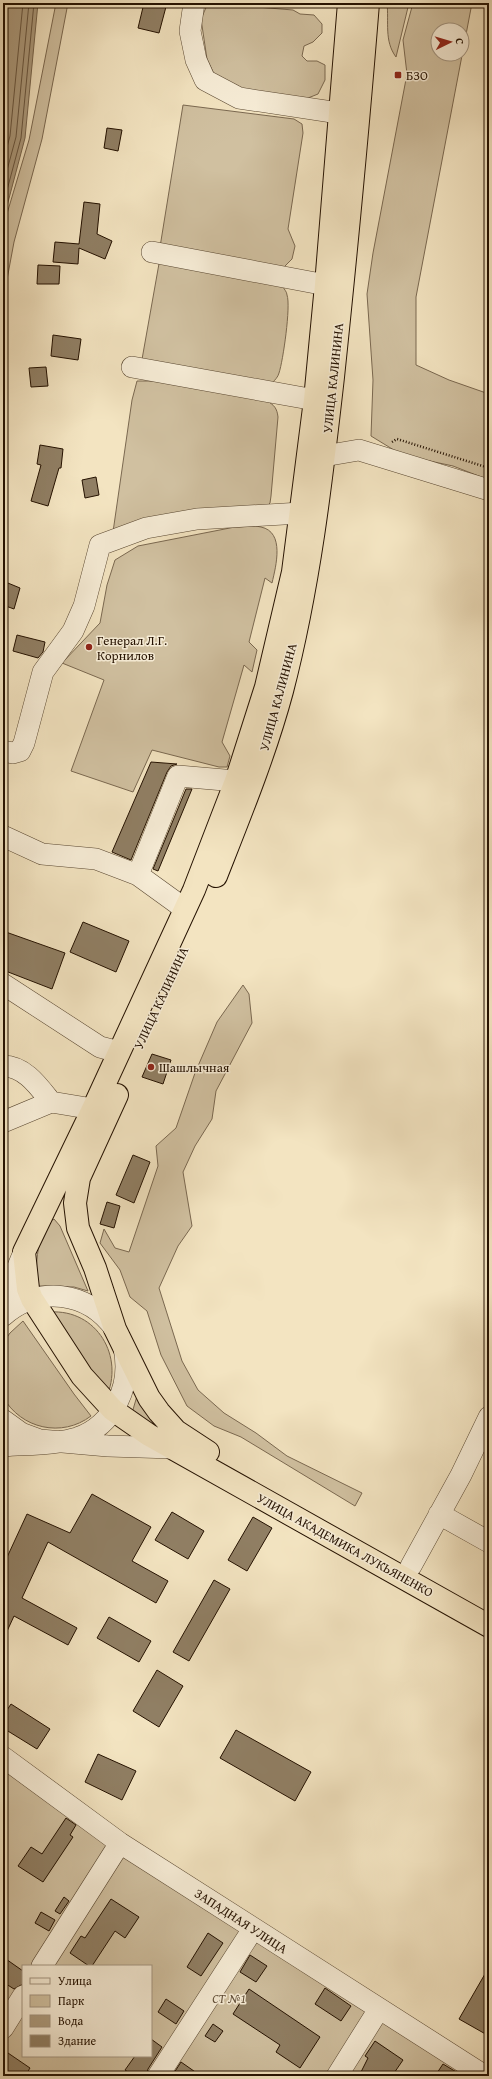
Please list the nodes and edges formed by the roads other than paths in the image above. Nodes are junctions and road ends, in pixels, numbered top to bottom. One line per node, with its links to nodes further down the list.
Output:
1 (194, 3): 4 (street)
2 (349, 3): 4 (highway, УЛИЦА КАЛИНИНА)
3 (368, 3): 9 (highway, УЛИЦА КАЛИНИНА)
4 (340, 113): 6 (highway, УЛИЦА КАЛИНИНА)
5 (152, 252): 6 (street)
6 (326, 285): 8 (highway, УЛИЦА КАЛИНИНА)
7 (132, 367): 8 (street)
8 (315, 400): 11 (highway, УЛИЦА КАЛИНИНА)
9 (324, 456): 10 (street); 27 (highway, УЛИЦА КАЛИНИНА)
10 (489, 490)
11 (300, 514): 12 (street); 13 (highway, УЛИЦА КАЛИНИНА)
12 (3, 751)
13 (236, 782): 15 (street); 16 (highway, УЛИЦА КАЛИНИНА)
14 (3, 836): 15 (street)
15 (138, 875): 16 (street)
16 (185, 909): 18 (highway, УЛИЦА КАЛИНИНА)
17 (3, 984): 18 (street)
18 (120, 1052): 21 (highway, УЛИЦА КАЛИНИНА)
19 (3, 1066): 20 (street)
20 (51, 1102): 21 (street); 22 (street)
21 (93, 1109): 23 (highway, УЛИЦА КАЛИНИНА)
22 (3, 1122)
23 (24, 1252): 24 (highway); 25 (street, УЛИЦА КАЛИНИНА)
24 (32, 1299): 26 (street); 27 (street); 28 (highway)
25 (3, 1303)
26 (3, 1316)
27 (119, 1339): 28 (street); 34 (highway, УЛИЦА КАЛИНИНА)
28 (114, 1410): 31 (street); 33 (highway)
29 (489, 1417): 35 (street)
30 (3, 1420): 31 (street)
31 (53, 1441): 32 (street); 33 (street)
32 (3, 1446)
33 (172, 1448): 34 (highway)
34 (204, 1458): 37 (highway, УЛИЦА АКАДЕМИКА ЛУКЬЯНЕНКО); 39 (highway, УЛИЦА АКАДЕМИКА ЛУКЬЯНЕНКО)
35 (439, 1514): 36 (street); 37 (street)
36 (489, 1542)
37 (411, 1566): 38 (highway, УЛИЦА АКАДЕМИКА ЛУКЬЯНЕНКО)
38 (489, 1609)
39 (489, 1626)
40 (3, 1757): 41 (street, ЗАПАДНАЯ УЛИЦА)
41 (120, 1843): 42 (street, ЗАПАДНАЯ УЛИЦА); 43 (street)
42 (253, 1929): 45 (street, ЗАПАДНАЯ УЛИЦА); 47 (street)
43 (43, 1965)
44 (22, 1998): 46 (street)
45 (379, 2009): 48 (street); 49 (street, ЗАПАДНАЯ УЛИЦА)
46 (3, 2028)
47 (158, 2076)
48 (337, 2076)
49 (485, 2076)

